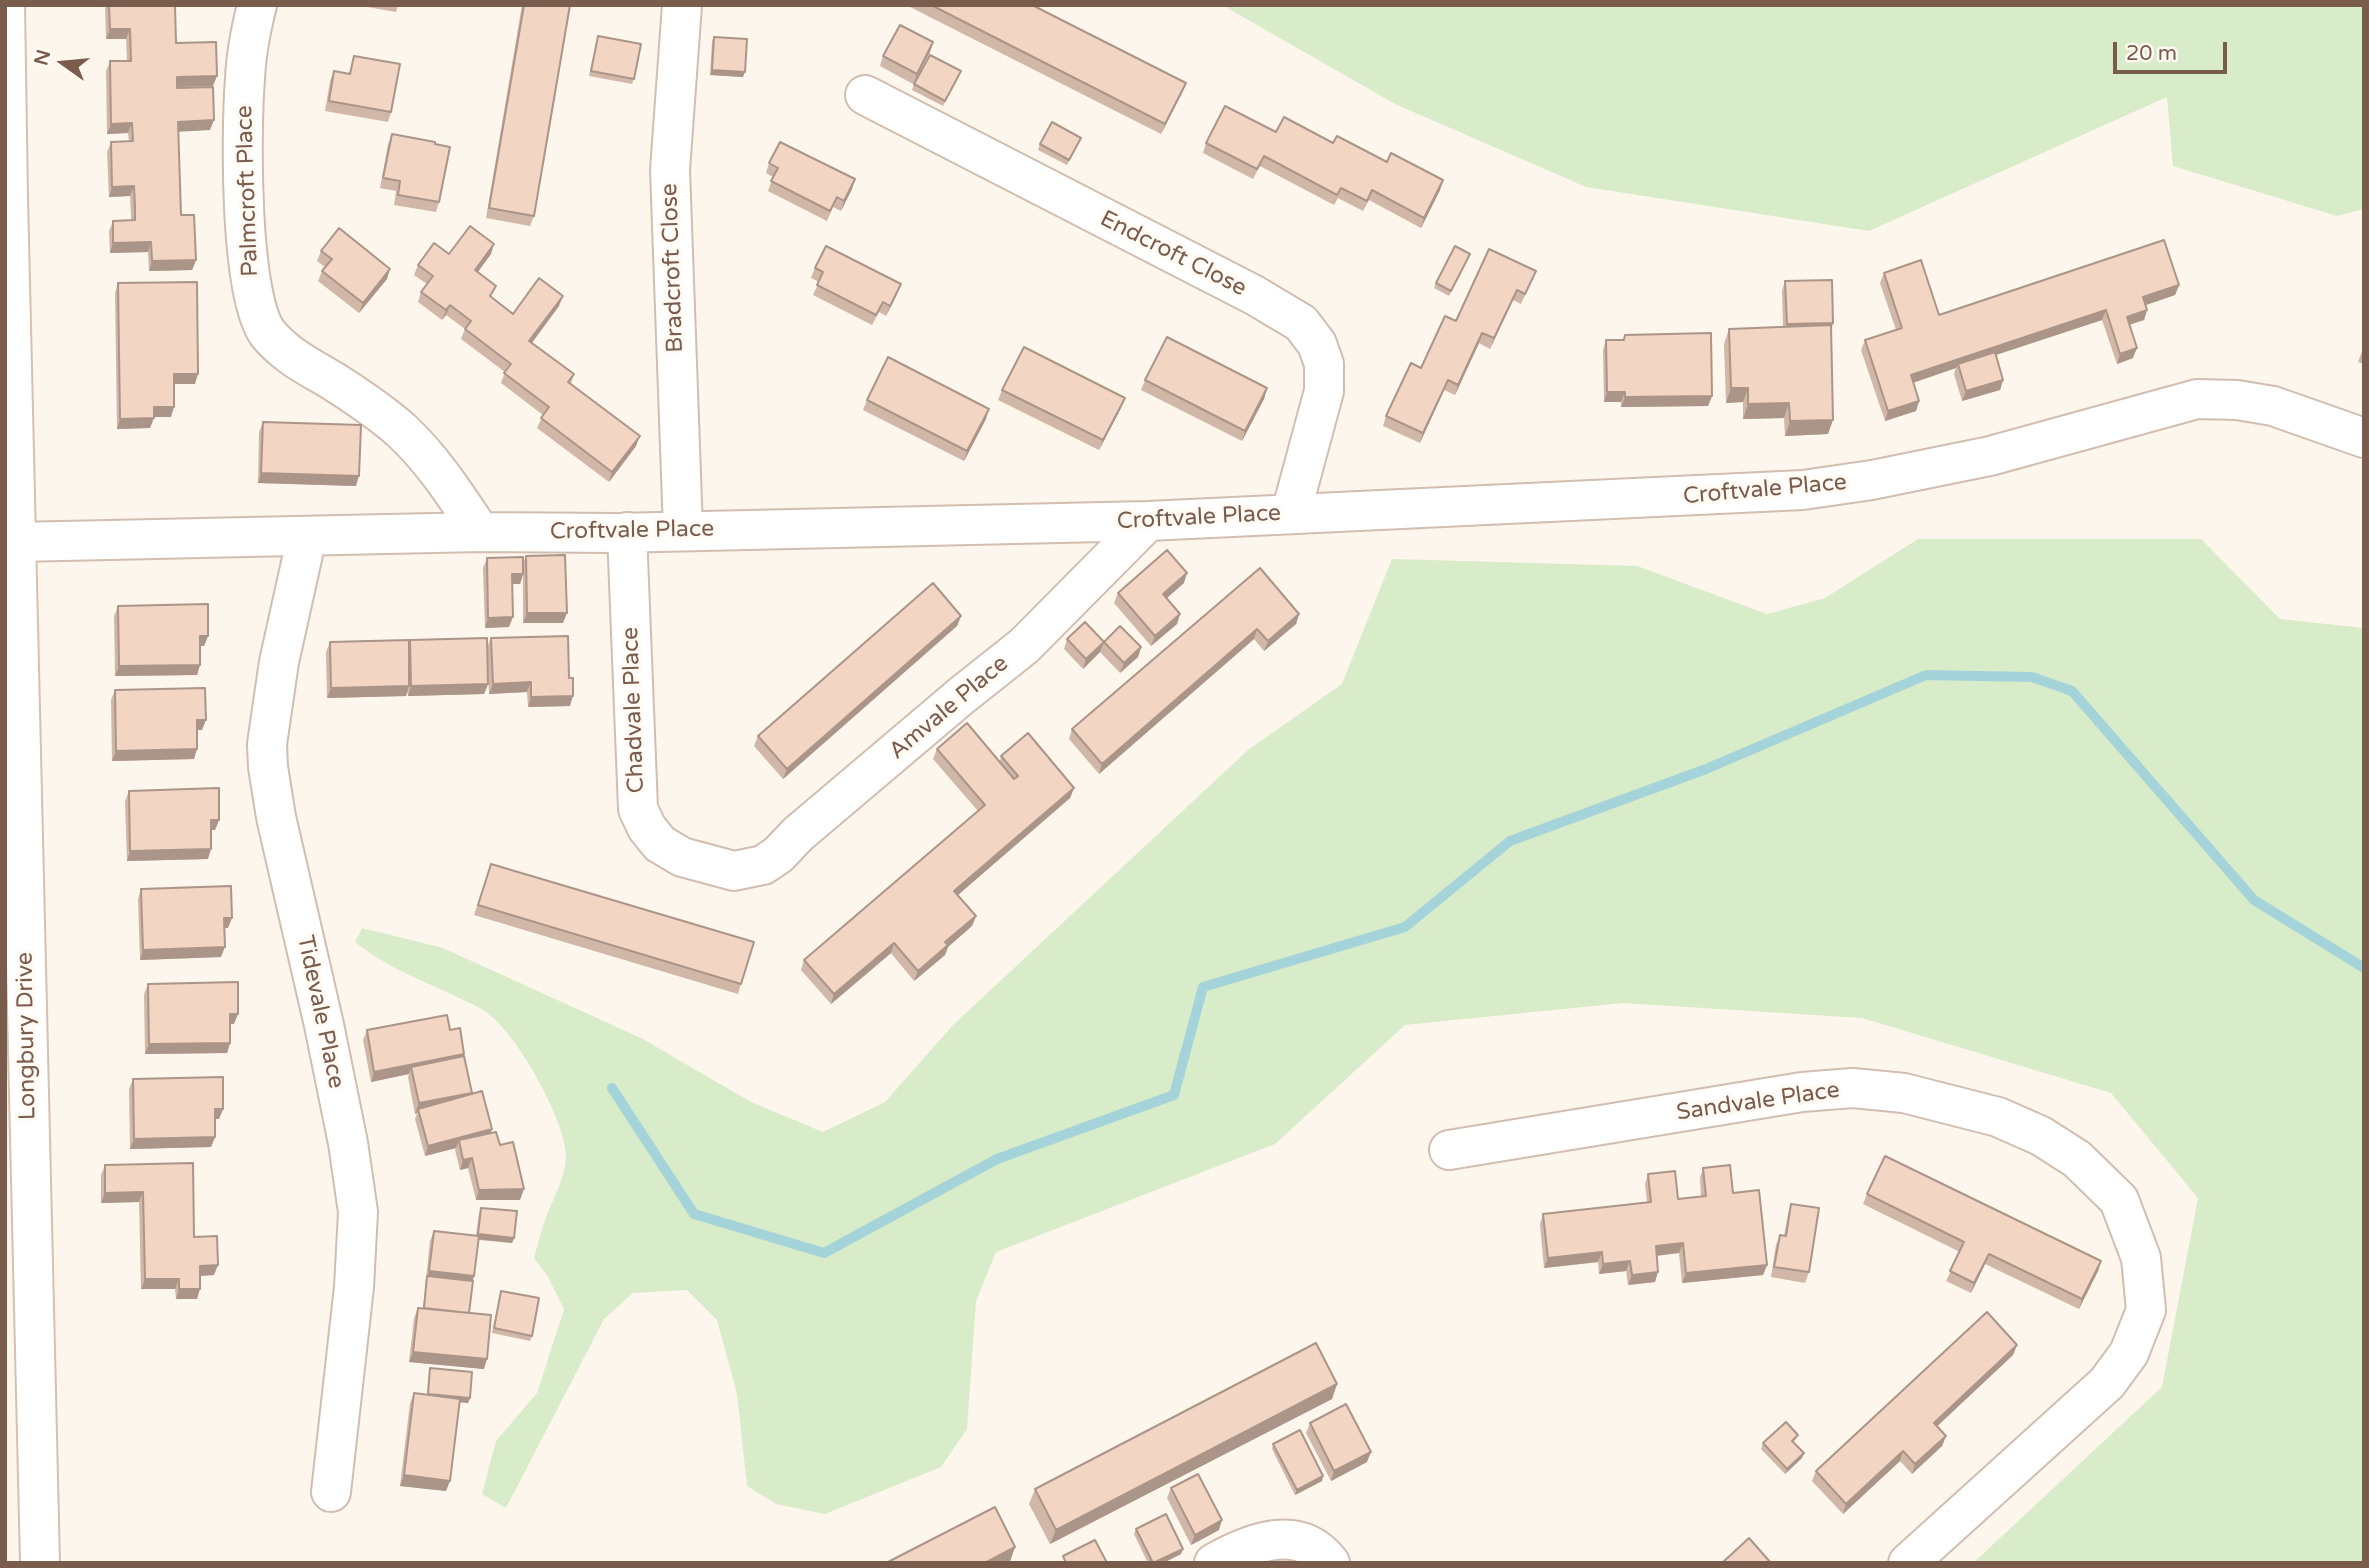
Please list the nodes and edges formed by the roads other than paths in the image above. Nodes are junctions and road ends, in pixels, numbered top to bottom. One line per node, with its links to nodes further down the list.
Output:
1 (5, 5): 12 (street, Longbury Drive)
2 (257, 5): 9 (street, Palmcroft Place)
3 (682, 5): 8 (street, Bradcroft Close)
4 (865, 95): 6 (street, Endcroft Close)
5 (2364, 438): 6 (street, Croftvale Place)
6 (1291, 513): 7 (street, Croftvale Place)
7 (1148, 521): 8 (street, Croftvale Place); 13 (street, Amvale Place)
8 (683, 530): 10 (street, Croftvale Place)
9 (480, 531): 10 (street, Croftvale Place); 11 (street, Croftvale Place)
10 (626, 532): 13 (street, Chadvale Place)
11 (307, 536): 12 (street, Croftvale Place); 16 (street, Tidevale Place)
12 (16, 542): 14 (street, Longbury Drive)
13 (734, 871)
14 (17, 1099): 17 (street, Longbury Drive)
15 (1449, 1150): 20 (street, Sandvale Place)
16 (331, 1492)
17 (40, 1563)
18 (1214, 1563): 19 (street)
19 (1330, 1563)
20 (1908, 1563)

